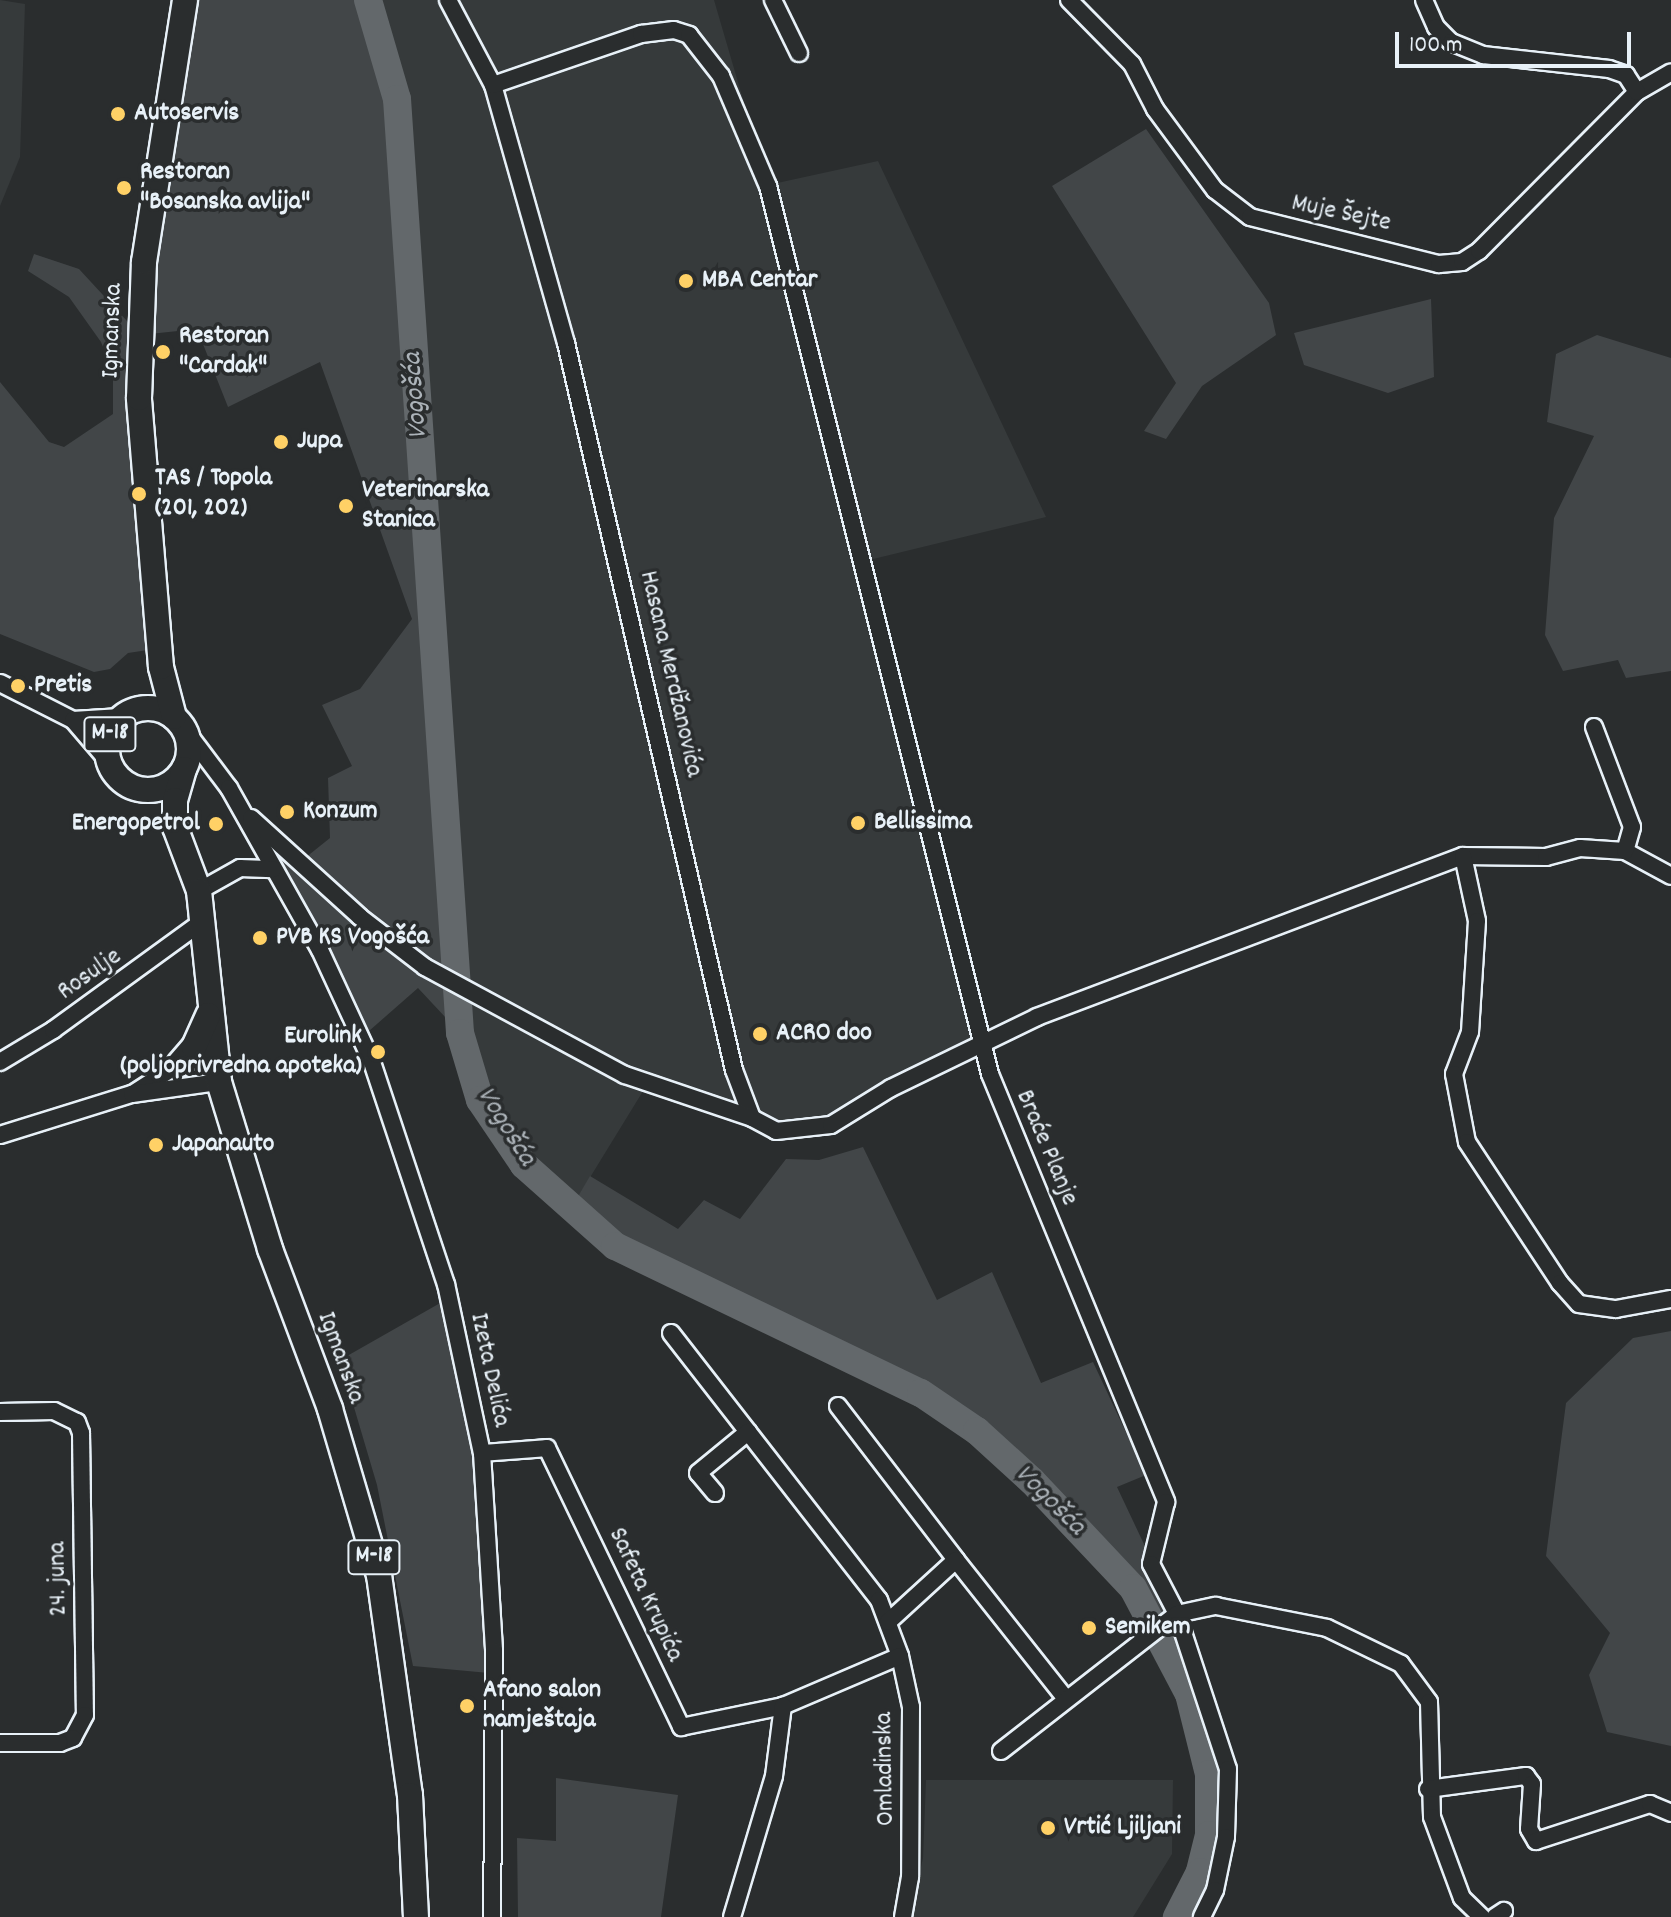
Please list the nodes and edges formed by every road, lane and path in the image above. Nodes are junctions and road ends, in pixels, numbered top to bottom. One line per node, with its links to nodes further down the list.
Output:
1 (185, 0): 10 (main road, Igmanska / M-18)
2 (448, 0): 8 (street, Hasana Merdžanovića)
3 (773, 0): 6 (street)
4 (1069, 0): 9 (street, Muje Šejte)
5 (1424, 0): 9 (street)
6 (799, 53)
7 (1671, 72): 9 (street, Muje Šejte)
8 (493, 85): 29 (street, Braće Planje); 35 (street, Hasana Merdžanovića)
9 (1637, 92)
10 (161, 667): 12 (main road, M-18); 14 (main road, Igmanska / M-18)
11 (0, 683): 13 (street)
12 (130, 713): 13 (street); 14 (main road, M-18); 16 (main road, M-18)
13 (73, 720): 16 (street)
14 (178, 722): 17 (main road, M-18); 18 (street, Izeta Delića)
15 (1594, 727): 22 (street)
16 (109, 762): 19 (main road, M-18)
17 (185, 767): 18 (street); 19 (main road, M-18); 21 (main road, Igmanska / M-18)
18 (214, 769): 20 (street, Izeta Delića)
19 (134, 788): 21 (main road, Igmanska / M-18)
20 (240, 808): 24 (street, Izeta Delića); 35 (street)
21 (175, 827): 26 (main road, Igmanska / M-18)
22 (1625, 851): 23 (street); 25 (street)
23 (1463, 856): 29 (street); 37 (street)
24 (273, 869): 26 (street); 42 (street, Izeta Delića)
25 (1671, 876)
26 (199, 891): 27 (main road, Igmanska / M-18)
27 (203, 921): 28 (main road, Igmanska / M-18); 31 (street, Rosulje)
28 (209, 1013): 30 (main road, Igmanska / M-18); 32 (main road)
29 (985, 1041): 35 (street); 45 (street, Braće Planje)
30 (214, 1055): 32 (street); 33 (main road, Igmanska / M-18)
31 (0, 1062)
32 (179, 1064): 34 (street)
33 (219, 1082): 34 (street); 54 (main road, Igmanska / M-18)
34 (132, 1094): 36 (street)
35 (752, 1118)
36 (0, 1135)
37 (1671, 1299)
38 (671, 1333): 41 (street, Omladinska)
39 (838, 1406): 44 (street)
40 (0, 1412): 50 (street, 24. juna)
41 (748, 1432): 43 (street); 46 (street, Omladinska)
42 (482, 1453): 49 (street, Safeta Krupića); 55 (street, Izeta Delića)
43 (715, 1493)
44 (956, 1560): 46 (street); 48 (street)
45 (1173, 1618): 48 (street); 52 (street); 58 (street, Braće Planje)
46 (888, 1622): 47 (street, Omladinska)
47 (900, 1656): 49 (street, Safeta Krupića); 57 (street, Omladinska)
48 (1066, 1699): 51 (street)
49 (783, 1706): 56 (street)
50 (0, 1743)
51 (1001, 1751)
52 (1428, 1789): 53 (street); 59 (street)
53 (1671, 1813)
54 (416, 1917)
55 (492, 1917)
56 (732, 1917)
57 (903, 1917)
58 (1202, 1917)
59 (1482, 1917)

